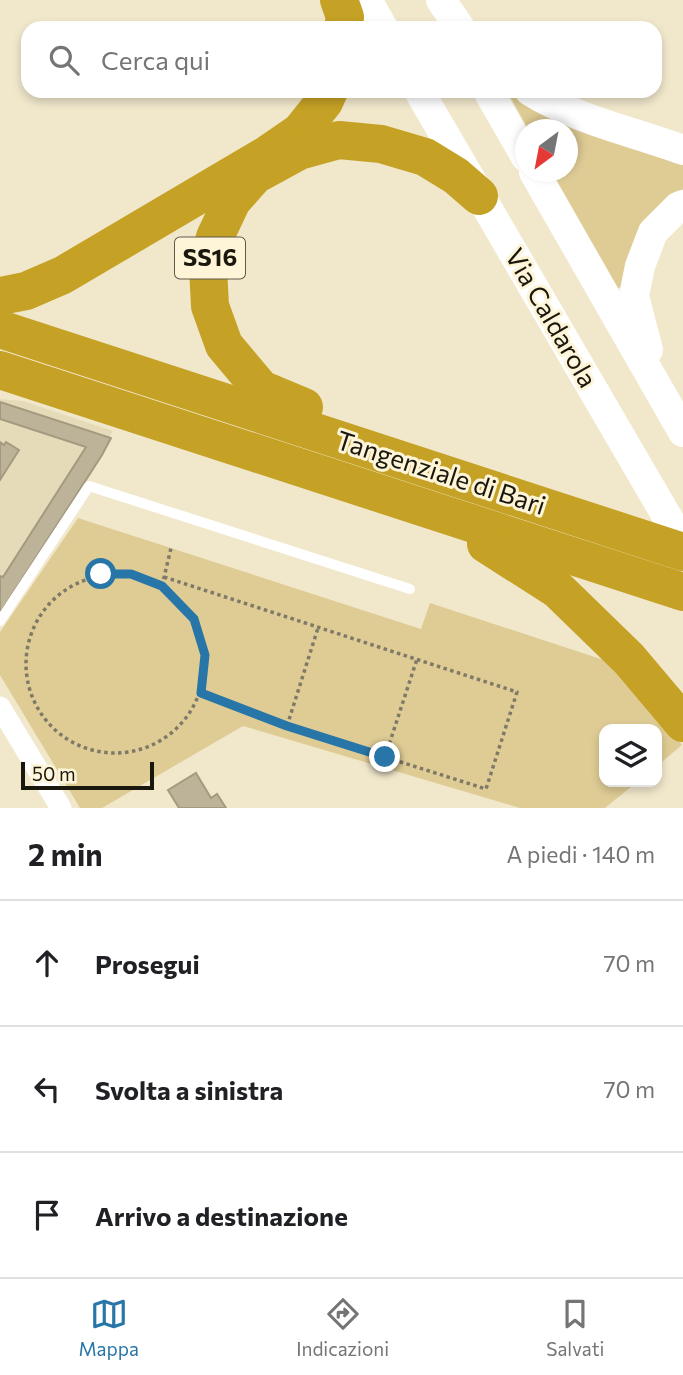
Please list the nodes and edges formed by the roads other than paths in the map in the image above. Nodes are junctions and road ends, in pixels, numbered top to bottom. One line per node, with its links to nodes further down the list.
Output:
1 (339, 0): 4 (highway)
2 (368, 0): 5 (street)
3 (439, 0): 6 (street); 7 (street)
4 (344, 21)
5 (379, 21)
6 (449, 21)
7 (455, 21)
8 (326, 98): 17 (highway)
9 (423, 98): 15 (street, Via Caldarola)
10 (492, 98): 12 (street)
11 (542, 98): 13 (street)
12 (515, 138)
13 (683, 150)
14 (540, 182): 20 (street)
15 (479, 196): 22 (highway, SS16); 24 (street, Via Caldarola)
16 (683, 205): 20 (street)
17 (0, 296)
18 (0, 329): 22 (highway, Tangenziale di Bari / SS16)
19 (0, 370): 23 (highway, Tangenziale di Bari)
20 (659, 391): 21 (street)
21 (683, 432)
22 (438, 472): 25 (highway, Tangenziale di Bari / SS16)
23 (440, 514): 27 (highway, Tangenziale di Bari); 30 (highway)
24 (683, 544)
25 (683, 552)
26 (410, 589): 28 (lane)
27 (683, 592)
28 (0, 621)
29 (0, 707): 31 (street)
30 (683, 723)
31 (61, 808)

